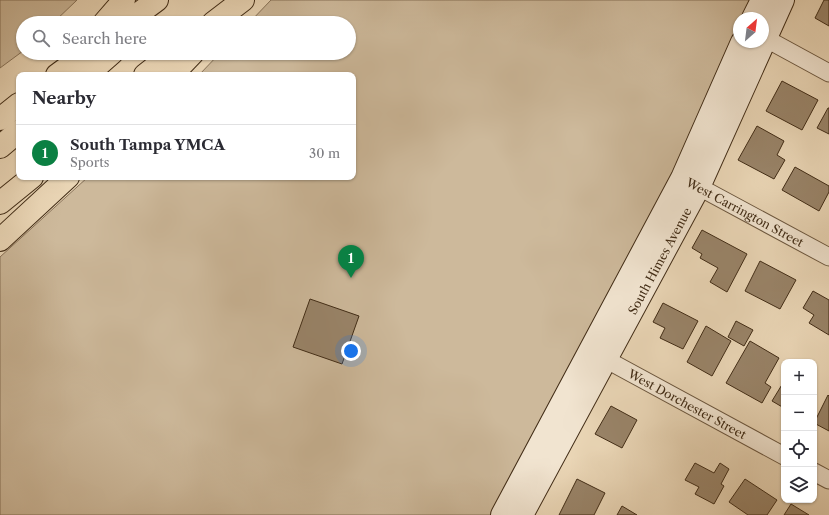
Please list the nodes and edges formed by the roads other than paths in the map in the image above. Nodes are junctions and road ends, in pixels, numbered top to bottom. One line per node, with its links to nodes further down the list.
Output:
1 (124, 0): 8 (highway)
2 (157, 0): 9 (highway)
3 (172, 0): 10 (highway)
4 (244, 0): 11 (highway); 12 (highway); 13 (highway)
5 (762, 0): 7 (street)
6 (783, 0): 14 (street, South Himes Avenue)
7 (756, 12)
8 (110, 16)
9 (135, 16)
10 (155, 16)
11 (222, 16)
12 (225, 16)
13 (229, 16)
14 (769, 28)
15 (769, 41): 30 (street)
16 (740, 48): 36 (street, South Himes Avenue)
17 (759, 48): 36 (street, South Himes Avenue)
18 (68, 60): 24 (highway)
19 (77, 60): 25 (highway)
20 (104, 60): 26 (highway)
21 (164, 60): 27 (highway)
22 (174, 60): 28 (highway)
23 (186, 60): 29 (highway)
24 (55, 72)
25 (61, 72)
26 (90, 72)
27 (149, 72)
28 (160, 72)
29 (175, 72)
30 (829, 73)
31 (16, 134): 32 (highway)
32 (0, 147)
33 (16, 174): 37 (highway)
34 (28, 180): 38 (highway)
35 (65, 180): 39 (highway)
36 (691, 182): 40 (street, West Carrington Street); 41 (street, South Himes Avenue)
37 (0, 186)
38 (0, 203)
39 (0, 240)
40 (829, 257)
41 (599, 355): 42 (street, West Dorchester Street); 45 (street, South Himes Avenue); 46 (street, South Himes Avenue)
42 (781, 454)
43 (817, 474): 44 (street)
44 (829, 480)
45 (502, 515)
46 (522, 515)

